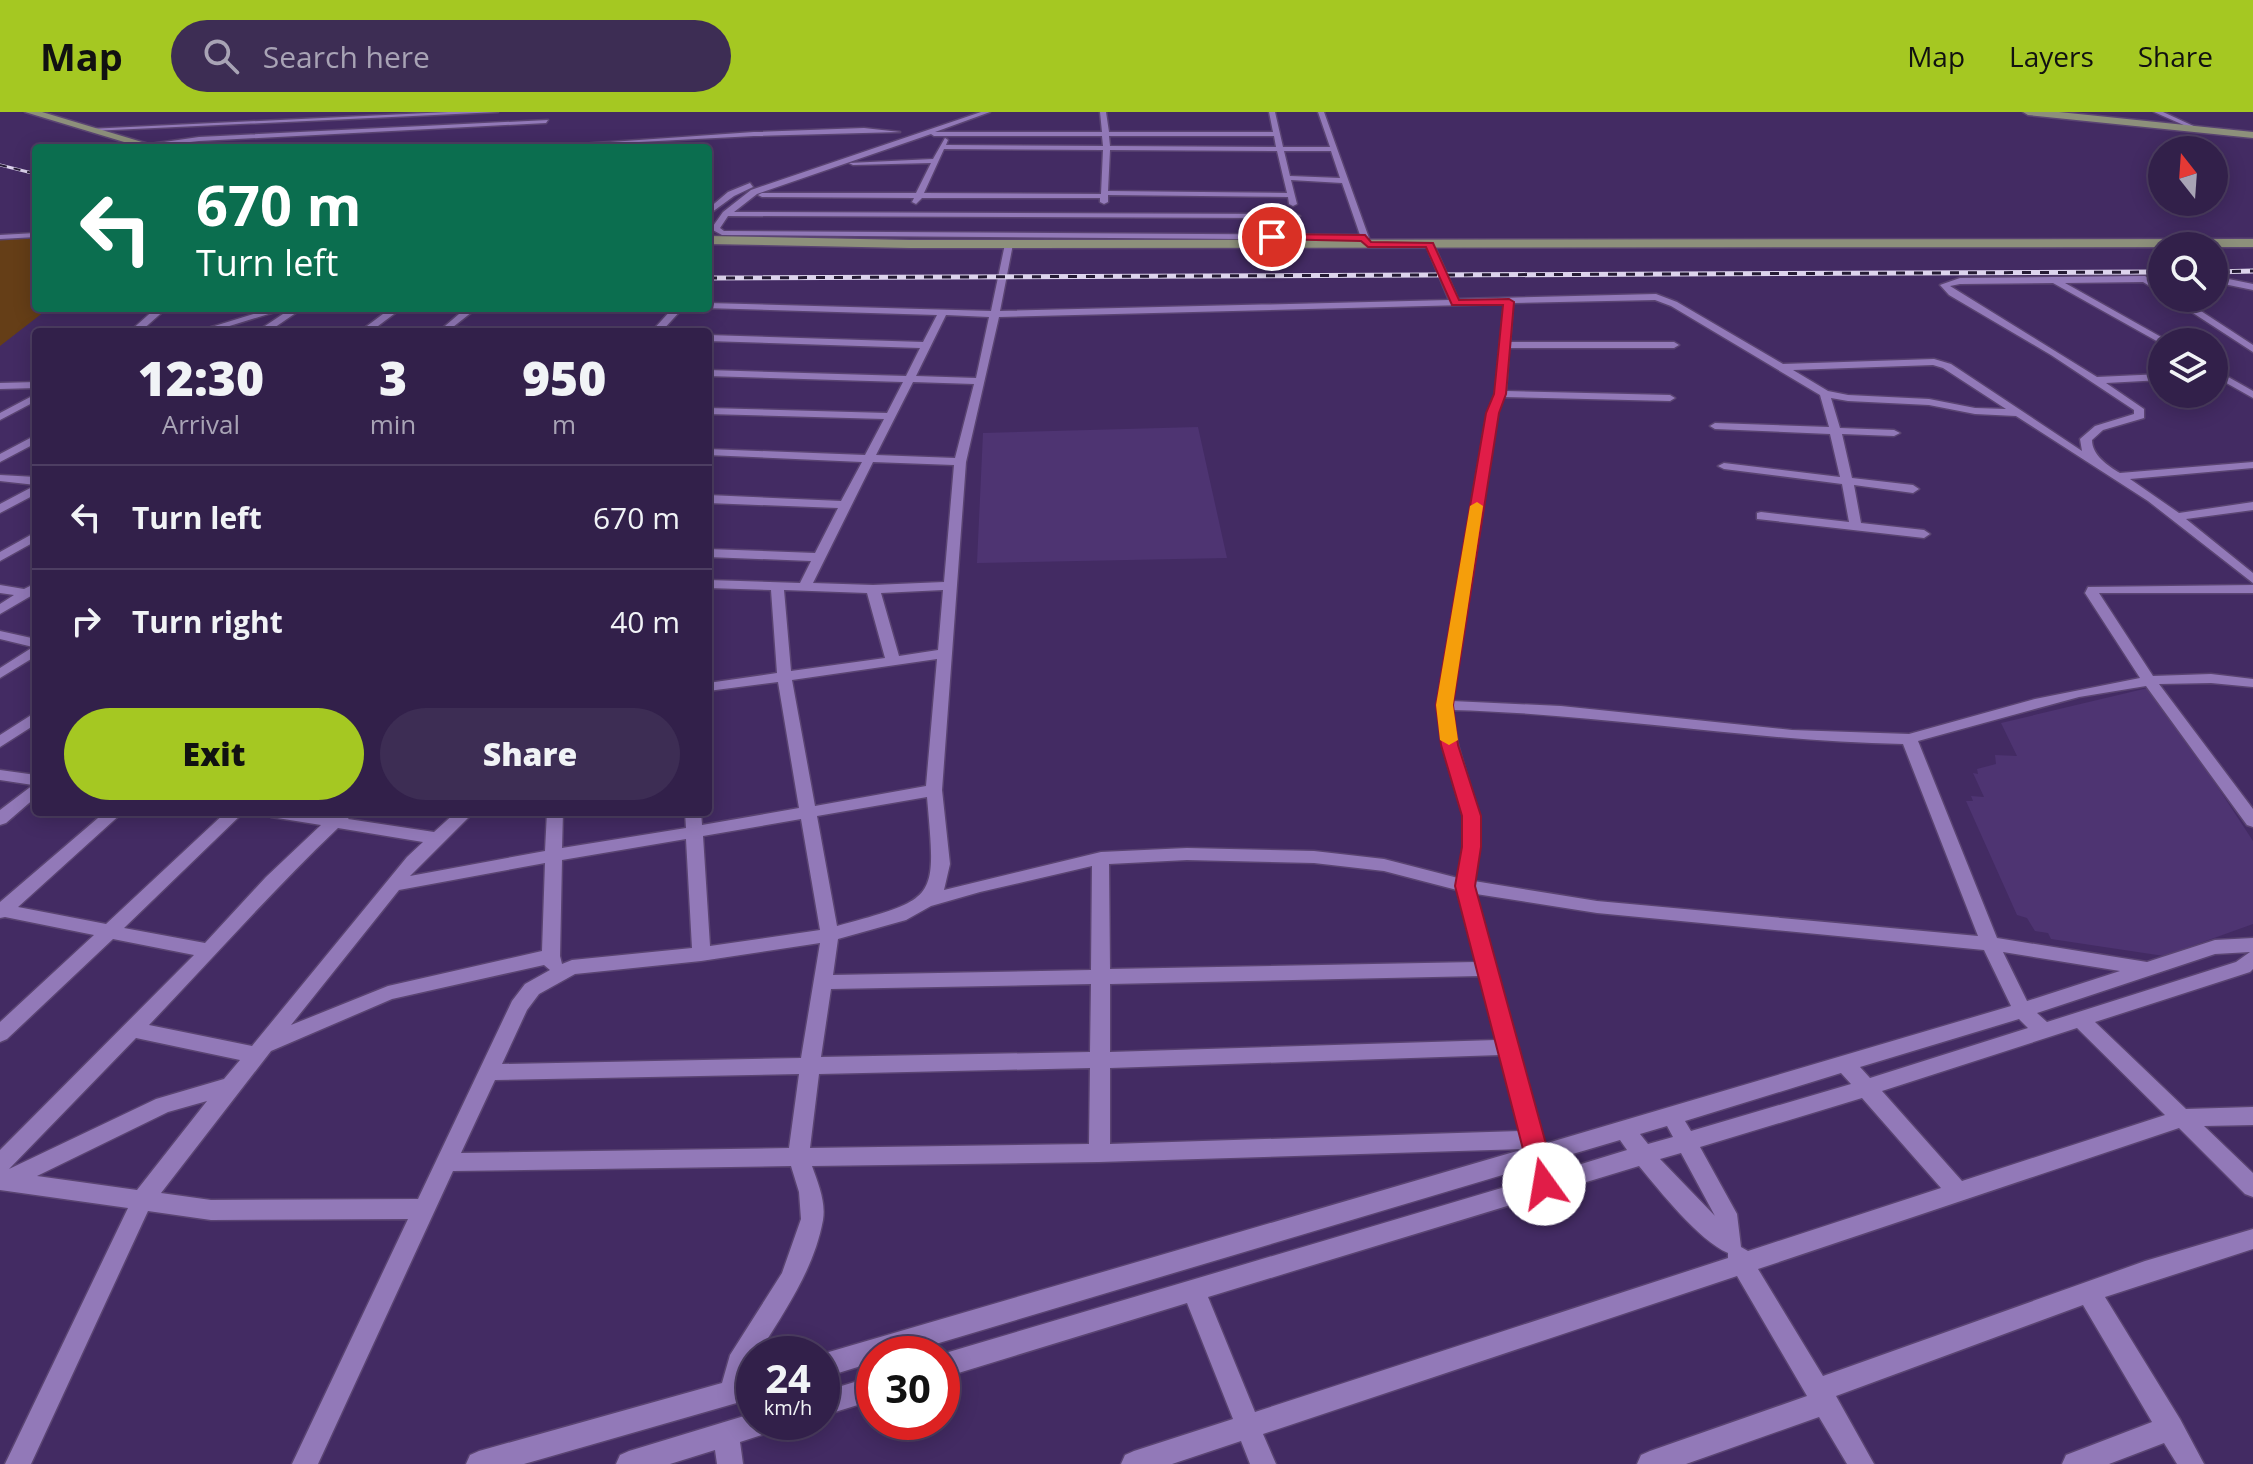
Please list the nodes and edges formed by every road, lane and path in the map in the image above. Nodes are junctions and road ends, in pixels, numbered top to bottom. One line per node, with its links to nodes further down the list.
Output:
1 (30, 112): 13 (main road)
2 (495, 112): 10 (street)
3 (553, 112): 12 (street)
4 (987, 112): 15 (street)
5 (1103, 112): 16 (street)
6 (1272, 112): 17 (street)
7 (1321, 112): 28 (street)
8 (2028, 112): 14 (main road)
9 (2157, 112): 14 (street)
10 (342, 115): 11 (street)
11 (281, 120): 13 (street); 20 (street)
12 (546, 121): 20 (street); 23 (street)
13 (91, 129): 21 (main road)
14 (2197, 129): 19 (main road)
15 (920, 134): 18 (street); 30 (street)
16 (1105, 134): 17 (street); 18 (street); 26 (street)
17 (1276, 134): 27 (street)
18 (947, 135): 25 (street)
19 (2253, 135)
20 (264, 136): 22 (street)
21 (144, 144)
22 (174, 144)
23 (531, 144)
24 (595, 144): 37 (street)
25 (941, 147): 26 (street); 29 (street)
26 (1107, 148): 27 (street); 35 (street)
27 (1279, 148): 28 (street); 31 (street)
28 (1335, 149): 32 (street)
29 (935, 161): 30 (street); 34 (street)
30 (835, 163): 33 (street)
31 (1286, 178): 32 (street); 36 (street)
32 (1347, 181): 48 (street)
33 (748, 195): 34 (street); 38 (street)
34 (919, 195): 35 (street); 39 (street)
35 (1104, 195): 36 (street); 40 (street)
36 (1290, 195): 41 (street)
37 (712, 210)
38 (726, 214): 39 (street); 42 (street)
39 (910, 215): 40 (street); 42 (street)
40 (1103, 215): 41 (street); 44 (street)
41 (1296, 216): 46 (street)
42 (902, 234): 44 (street)
43 (32, 235): 45 (street)
44 (1101, 235): 46 (street)
45 (0, 237)
46 (1301, 237): 48 (street)
47 (712, 240): 50 (main road)
48 (1366, 241): 50 (main road); 51 (main road)
49 (2253, 243): 51 (main road)
50 (1009, 244): 71 (street)
51 (1430, 245): 59 (street)
52 (2253, 278): 55 (street)
53 (2145, 279): 54 (street); 56 (street)
54 (2055, 280): 80 (street); 91 (street)
55 (2230, 280): 57 (street)
56 (2148, 281)
57 (2253, 287)
58 (1509, 302): 59 (street); 83 (street); 86 (street)
59 (1455, 303): 71 (street)
60 (712, 306): 70 (street)
61 (157, 312): 73 (street)
62 (238, 312): 72 (street)
63 (269, 312): 72 (street)
64 (292, 312): 75 (street)
65 (392, 312): 76 (street)
66 (467, 312): 77 (street)
67 (674, 312): 78 (street)
68 (686, 312): 79 (street)
69 (2196, 312): 85 (street)
70 (943, 313): 71 (street); 82 (street)
71 (995, 314): 92 (street)
72 (226, 324): 74 (street)
73 (139, 328)
74 (213, 328)
75 (267, 328)
76 (370, 328)
77 (446, 328)
78 (660, 328)
79 (672, 328)
80 (2148, 332)
81 (712, 338): 82 (street)
82 (927, 345): 90 (street)
83 (1505, 345): 84 (street); 97 (street)
84 (1674, 345)
85 (2253, 349)
86 (1782, 367): 96 (street); 102 (street)
87 (712, 373): 90 (street)
88 (32, 378): 95 (street)
89 (2148, 378): 91 (street)
90 (911, 379): 92 (street); 103 (street)
91 (2093, 380): 116 (street)
92 (980, 381): 112 (street)
93 (2228, 381): 98 (street)
94 (32, 385): 95 (street)
95 (3, 386)
96 (1825, 393): 102 (street); 106 (street)
97 (1500, 394): 99 (street); 158 (street)
98 (2253, 395)
99 (1670, 398)
100 (32, 399): 104 (street)
101 (712, 411): 103 (street)
102 (2019, 413): 116 (street)
103 (892, 416): 110 (street)
104 (0, 417)
105 (1715, 426): 106 (street)
106 (1834, 431): 107 (street); 121 (street)
107 (1894, 433)
108 (32, 440): 111 (street)
109 (712, 452): 110 (street)
110 (869, 458): 112 (street); 125 (street)
111 (0, 459)
112 (960, 462): 142 (street)
113 (2253, 465): 115 (street)
114 (1724, 466): 121 (street)
115 (2237, 466): 117 (street); 118 (street)
116 (2102, 467): 118 (street)
117 (2253, 476)
118 (2118, 477): 130 (street)
119 (0, 478): 120 (street)
120 (32, 481)
121 (1847, 481): 122 (street); 132 (street)
122 (1913, 489)
123 (32, 491): 127 (street)
124 (712, 499): 125 (street)
125 (843, 505): 137 (street)
126 (2253, 506): 128 (street)
127 (0, 509)
128 (2237, 509): 130 (street); 131 (street)
129 (1761, 516): 132 (street)
130 (2178, 517): 138 (street)
131 (2253, 520)
132 (1856, 528): 133 (street)
133 (1924, 534)
134 (32, 538): 136 (street)
135 (712, 553): 137 (street)
136 (0, 557)
137 (819, 557): 141 (street)
138 (2253, 579)
139 (712, 584): 140 (street)
140 (777, 586): 141 (street); 154 (street)
141 (805, 586): 144 (street)
142 (948, 586): 144 (street); 151 (street)
143 (0, 589): 146 (street)
144 (873, 589): 152 (street)
145 (2253, 589): 155 (street)
146 (31, 590): 147 (street)
147 (0, 610)
148 (0, 635): 149 (street)
149 (32, 642)
150 (32, 653): 153 (street)
151 (943, 654): 152 (street); 164 (street)
152 (893, 661): 154 (street)
153 (0, 674)
154 (784, 676): 157 (street); 166 (street)
155 (2148, 679): 156 (street); 160 (street); 174 (street)
156 (2253, 683)
157 (712, 686)
158 (1444, 705): 160 (street); 180 (street)
159 (32, 720): 161 (street)
160 (1909, 739): 185 (street)
161 (0, 742)
162 (0, 775): 163 (street)
163 (32, 779)
164 (934, 790): 166 (street); 181 (street)
165 (32, 792): 173 (street)
166 (807, 813): 175 (street); 184 (street)
167 (110, 816): 182 (street)
168 (232, 816): 183 (street)
169 (341, 816): 176 (street); 188 (street)
170 (461, 816): 176 (street)
171 (555, 816): 177 (street)
172 (693, 816): 175 (street)
173 (0, 819)
174 (2253, 821)
175 (695, 833): 177 (street); 189 (street)
176 (436, 838): 179 (street)
177 (553, 854): 179 (street); 190 (street)
178 (1101, 858): 180 (street); 181 (street); 194 (street)
179 (395, 885): 202 (street)
180 (1465, 886): 185 (street); 193 (street)
181 (925, 902): 184 (street)
182 (1, 911): 183 (street)
183 (108, 932): 188 (street); 200 (street)
184 (830, 935): 189 (street); 195 (street)
185 (1991, 945): 192 (street); 196 (street)
186 (2253, 945): 187 (street)
187 (2215, 947): 191 (street); 192 (street)
188 (209, 951): 198 (street)
189 (701, 954): 190 (street)
190 (554, 964): 202 (street); 206 (street)
191 (2250, 967): 197 (street)
192 (2149, 968): 196 (street)
193 (1487, 969): 194 (street); 201 (street)
194 (1102, 976): 195 (street); 203 (street)
195 (822, 982): 205 (street)
196 (2022, 1010): 199 (street); 204 (street)
197 (2080, 1019): 199 (street); 211 (street)
198 (132, 1029): 202 (street); 219 (street)
199 (2044, 1031): 208 (street)
200 (0, 1034)
201 (1509, 1047): 203 (street); 214 (street)
202 (259, 1050): 207 (street)
203 (1101, 1060): 205 (street); 215 (street)
204 (1845, 1064): 208 (street); 209 (street)
205 (810, 1065): 206 (street); 217 (street)
206 (488, 1072): 218 (street)
207 (230, 1086): 219 (street); 223 (street)
208 (1866, 1088): 213 (street); 222 (street)
209 (1672, 1116): 212 (street); 213 (street)
210 (2253, 1116): 211 (street)
211 (2183, 1118): 221 (street); 222 (street)
212 (1624, 1129): 214 (street); 216 (street)
213 (1686, 1141): 216 (street); 226 (street)
214 (1536, 1148): 215 (street); 220 (street); 230 (street)
215 (1099, 1153): 217 (street)
216 (1642, 1155): 220 (street); 226 (street)
217 (799, 1159): 218 (street); 229 (street)
218 (445, 1162): 224 (street)
219 (1, 1176): 223 (street)
220 (1544, 1184): 227 (street)
221 (2253, 1187)
222 (1957, 1191): 226 (street)
223 (142, 1201): 224 (street); 238 (street)
224 (423, 1209): 239 (street)
225 (2253, 1239): 228 (street)
226 (1737, 1254): 233 (street); 234 (street)
227 (1194, 1291): 231 (street); 234 (street)
228 (2089, 1293): 233 (street); 235 (street)
229 (756, 1336)
230 (840, 1361)
231 (960, 1361)
232 (736, 1391): 240 (street)
233 (1823, 1396): 245 (street); 246 (street)
234 (1249, 1426): 243 (street); 244 (street)
235 (2171, 1428): 247 (street); 248 (street)
236 (736, 1431): 237 (street)
237 (726, 1434): 241 (street); 242 (street)
238 (18, 1464)
239 (305, 1464)
240 (479, 1464)
241 (629, 1464)
242 (730, 1464)
243 (1134, 1464)
244 (1263, 1464)
245 (1650, 1464)
246 (1861, 1464)
247 (2075, 1464)
248 (2191, 1464)

